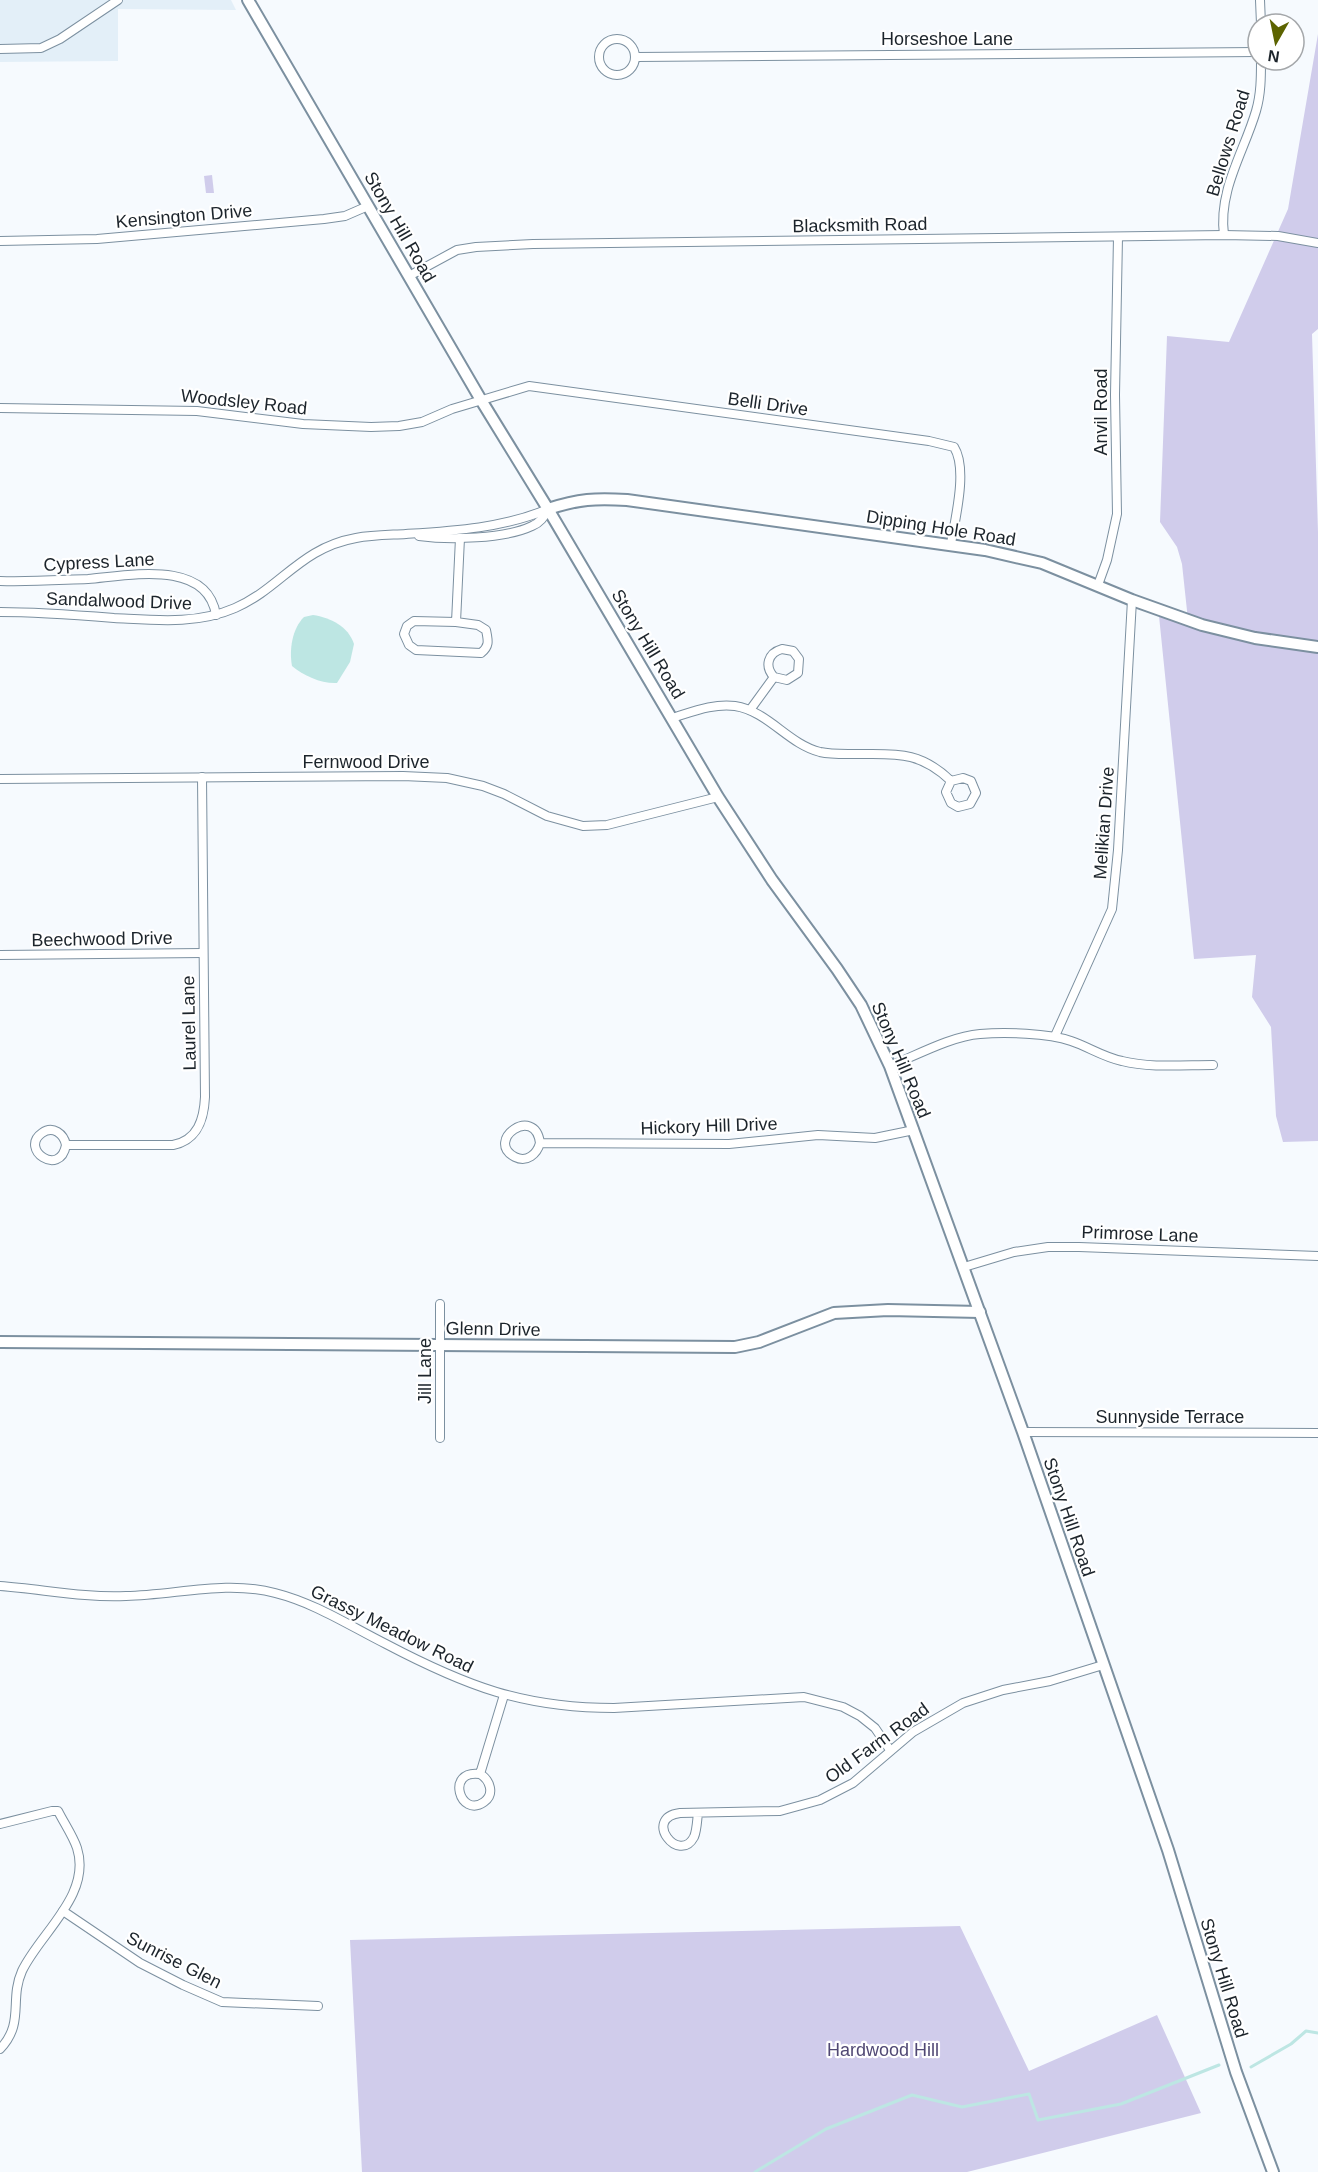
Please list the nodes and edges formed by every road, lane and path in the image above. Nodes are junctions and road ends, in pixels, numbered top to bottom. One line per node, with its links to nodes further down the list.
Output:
1 (118, 0): 3 (street)
2 (249, 0): 7 (main road, Stony Hill Road)
3 (0, 49)
4 (1246, 52): 5 (street, Horseshoe Lane)
5 (636, 57): 5 (street)
6 (1261, 72): 8 (street, Bellows Road)
7 (368, 206): 10 (street, Kensington Drive); 12 (main road, Stony Hill Road)
8 (1224, 234): 9 (street, Blacksmith Road); 11 (street, Blacksmith Road)
9 (1118, 237): 12 (street, Blacksmith Road); 20 (street, Anvil Road)
10 (0, 241)
11 (1318, 243)
12 (410, 276): 13 (main road, Stony Hill Road)
13 (481, 400): 14 (street, Woodsley Road); 15 (main road, Stony Hill Road); 18 (street, Belli Drive)
14 (0, 408)
15 (548, 509): 16 (street); 17 (street); 18 (main road, Dipping Hole Road); 28 (main road, Stony Hill Road)
16 (406, 534): 17 (street); 23 (street, Sandalwood Drive)
17 (460, 538): 24 (street)
18 (951, 544): 20 (main road, Dipping Hole Road)
19 (0, 581): 23 (street, Cypress Lane)
20 (1098, 585): 21 (main road, Dipping Hole Road)
21 (1132, 600): 25 (main road, Dipping Hole Road); 35 (street, Melikian Drive)
22 (0, 612): 23 (street, Sandalwood Drive)
23 (216, 615)
24 (456, 622): 24 (street)
25 (1318, 647)
26 (774, 677): 26 (street); 27 (street)
27 (750, 710): 28 (street); 31 (street)
28 (672, 718): 32 (main road, Stony Hill Road)
29 (202, 777): 30 (street, Fernwood Drive); 32 (street, Fernwood Drive); 33 (street, Laurel Lane)
30 (0, 779)
31 (951, 781)
32 (718, 797): 37 (main road, Stony Hill Road)
33 (203, 953): 34 (street, Beechwood Drive); 40 (street, Laurel Lane)
34 (0, 955)
35 (1055, 1036): 36 (street); 37 (street)
36 (1213, 1065)
37 (890, 1066): 38 (main road, Stony Hill Road)
38 (914, 1130): 39 (street, Hickory Hill Drive); 42 (main road, Stony Hill Road)
39 (540, 1143): 39 (street)
40 (66, 1145): 40 (street)
41 (1318, 1256): 42 (street, Primrose Lane)
42 (964, 1267): 44 (main road, Stony Hill Road)
43 (440, 1304): 46 (street, Jill Lane)
44 (980, 1312): 46 (main road, Glenn Drive); 47 (main road, Stony Hill Road)
45 (0, 1341): 46 (main road, Glenn Drive)
46 (440, 1345): 49 (street, Jill Lane)
47 (1023, 1432): 48 (street, Sunnyside Terrace); 51 (main road, Stony Hill Road)
48 (1318, 1433)
49 (440, 1438)
50 (0, 1586): 52 (street, Grassy Meadow Road)
51 (1103, 1665): 53 (street, Old Farm Road); 60 (main road, Stony Hill Road)
52 (504, 1695): 53 (street, Grassy Meadow Road); 54 (street)
53 (890, 1750): 55 (street, Old Farm Road)
54 (480, 1774): 54 (street)
55 (698, 1813): 55 (street, Old Farm Road)
56 (0, 1824): 57 (street)
57 (63, 1911): 58 (street, Sunrise Glen); 59 (street)
58 (318, 2006)
59 (0, 2049)
60 (1274, 2172)

